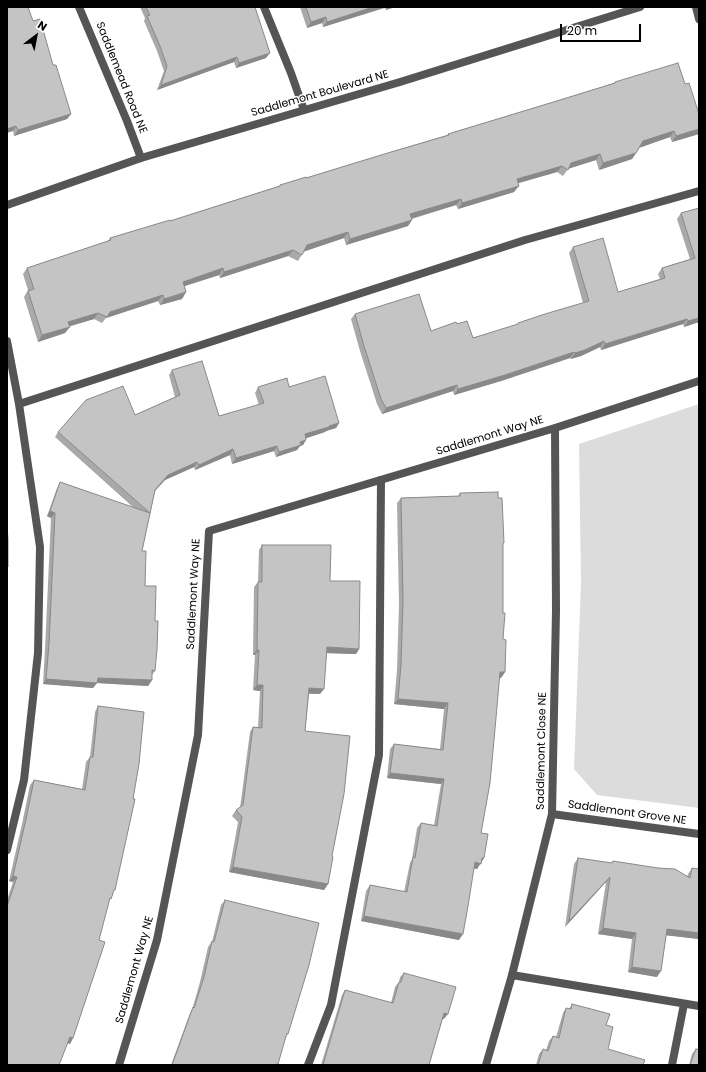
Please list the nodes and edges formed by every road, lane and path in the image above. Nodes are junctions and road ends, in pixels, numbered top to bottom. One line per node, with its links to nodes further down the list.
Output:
1 (79, 7): 7 (street, Saddlemead Road NE)
2 (264, 7): 6 (street)
3 (640, 7): 6 (street, Saddlemont Boulevard NE)
4 (696, 7): 5 (street)
5 (699, 19)
6 (304, 110): 7 (street, Saddlemont Boulevard NE)
7 (141, 158): 9 (street, Saddlemont Boulevard NE)
8 (699, 191): 12 (street)
9 (7, 205)
10 (7, 341): 12 (street)
11 (699, 381): 13 (street, Saddlemont Way NE)
12 (19, 404): 17 (street)
13 (555, 428): 14 (street, Saddlemont Way NE); 15 (street, Saddlemont Close NE)
14 (381, 480): 21 (street, Saddlemont Way NE); 22 (street)
15 (552, 814): 16 (street, Saddlemont Grove NE); 18 (street, Saddlemont Close NE)
16 (699, 834)
17 (7, 850)
18 (512, 975): 19 (street); 23 (street, Saddlemont Close NE)
19 (684, 1004): 20 (street); 24 (street)
20 (699, 1006)
21 (118, 1065)
22 (308, 1065)
23 (486, 1065)
24 (672, 1065)

